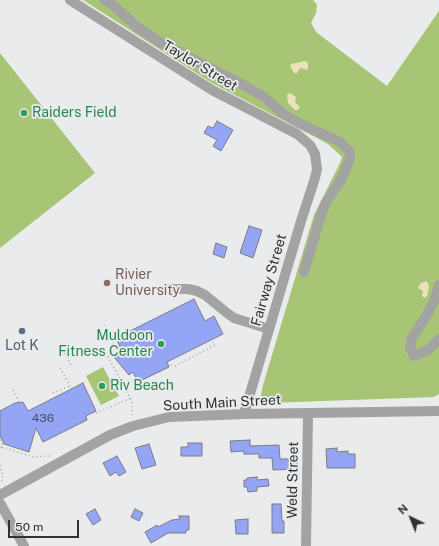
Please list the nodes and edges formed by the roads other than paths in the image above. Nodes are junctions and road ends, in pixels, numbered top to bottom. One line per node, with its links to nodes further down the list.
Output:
1 (70, 0): 3 (street, Taylor Street)
2 (104, 0): 4 (street)
3 (315, 154): 7 (street, Fairway Street)
4 (304, 272)
5 (439, 285): 8 (street)
6 (173, 288): 7 (street)
7 (269, 329): 10 (street, Fairway Street)
8 (439, 339)
9 (439, 411): 11 (street, South Main Street)
10 (244, 414): 11 (street, South Main Street); 12 (street, South Main Street)
11 (308, 414): 15 (street, Weld Street)
12 (0, 495)
13 (0, 503): 14 (street)
14 (24, 546)
15 (306, 546)

